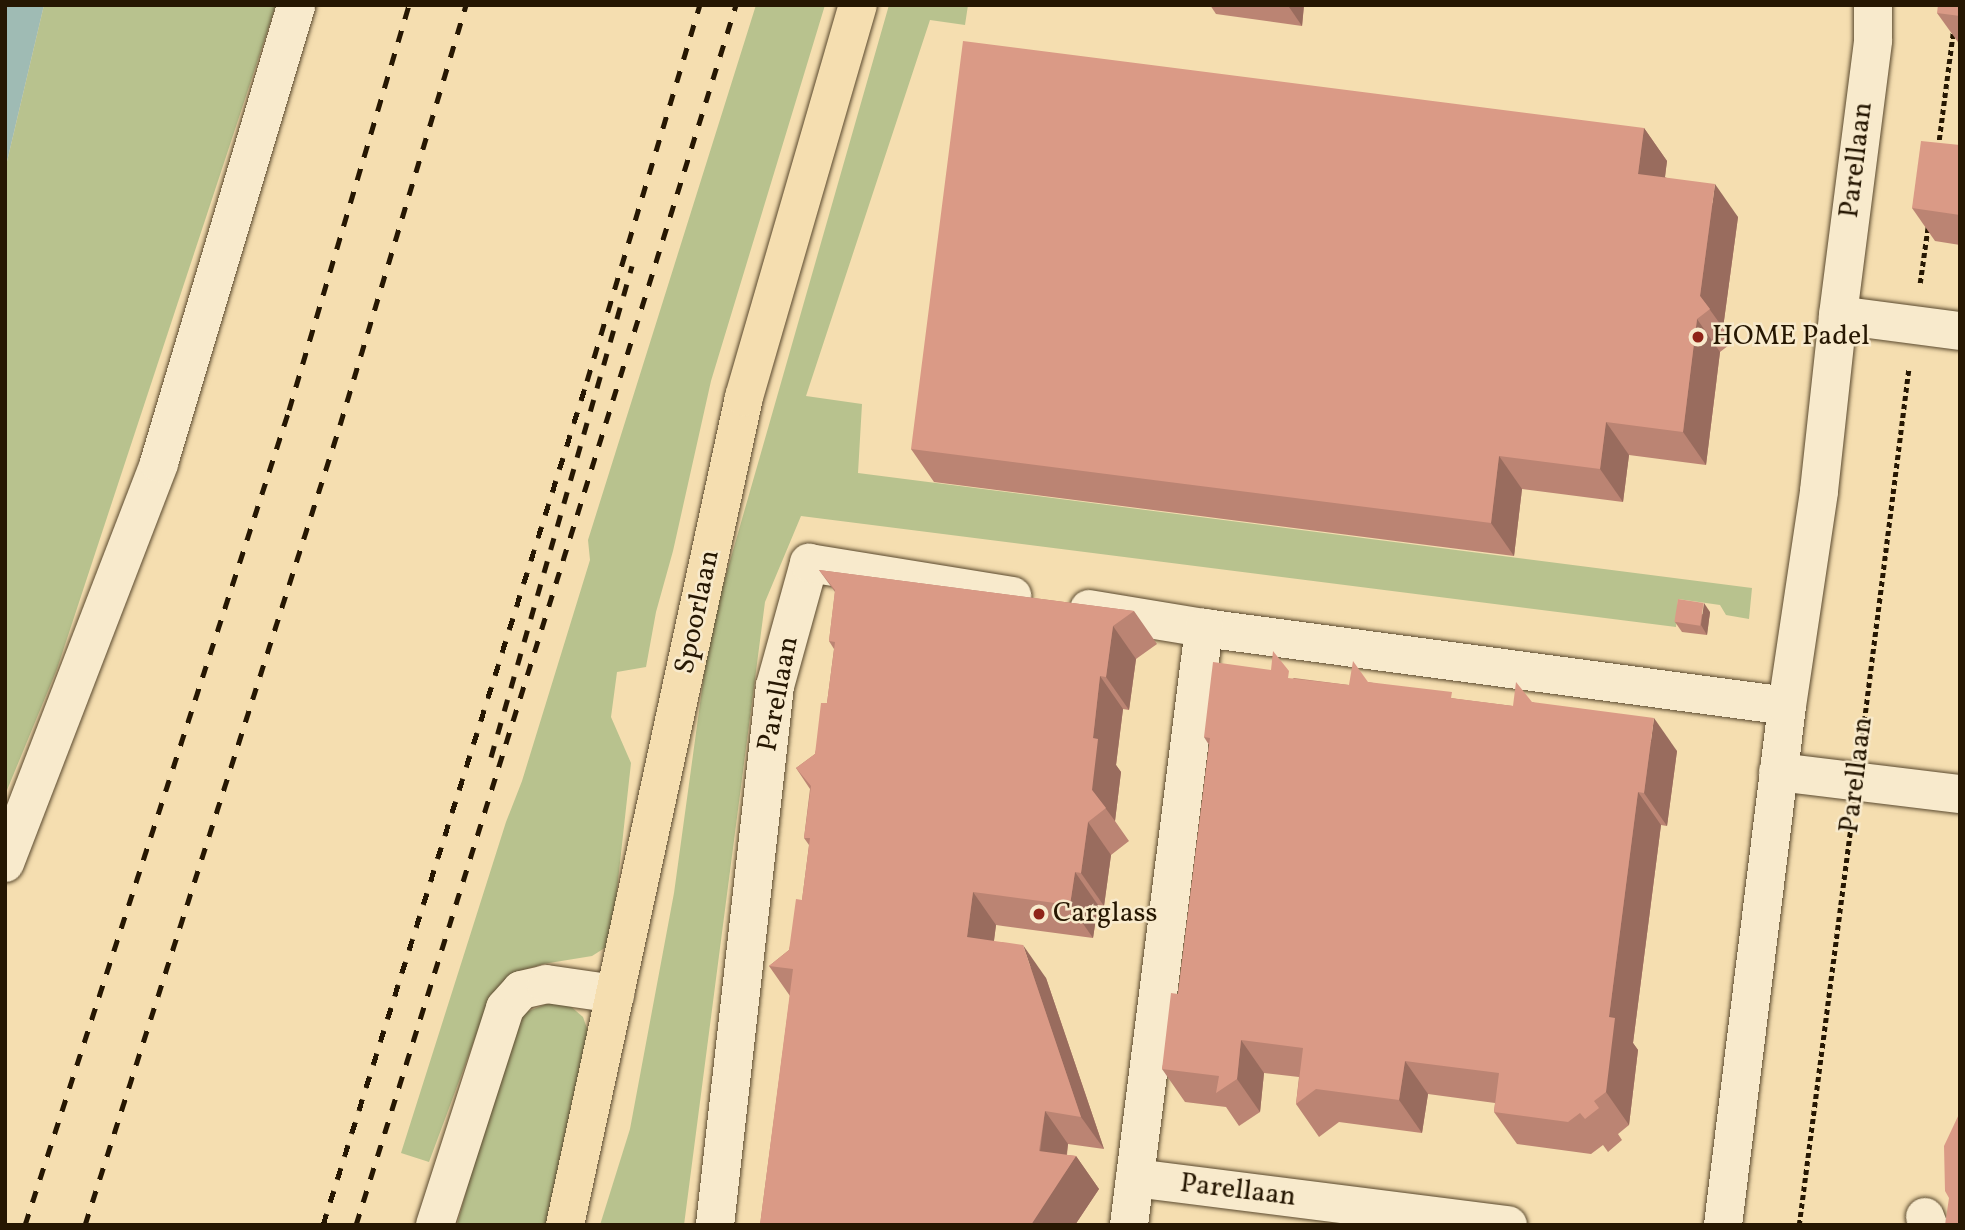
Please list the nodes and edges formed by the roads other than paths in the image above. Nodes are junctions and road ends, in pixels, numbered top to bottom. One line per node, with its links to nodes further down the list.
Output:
1 (296, 5): 10 (street)
2 (858, 5): 11 (main road, Spoorlaan)
3 (1873, 5): 4 (street, Parellaan)
4 (1838, 315): 5 (street); 7 (street, Parellaan)
5 (1960, 331)
6 (1205, 628): 7 (street, Parellaan); 12 (street); 15 (street, Parellaan)
7 (1787, 706): 8 (street, Parellaan)
8 (1778, 772): 9 (street); 18 (street, Parellaan)
9 (1960, 794)
10 (5, 863)
11 (615, 994): 13 (street); 14 (main road, Spoorlaan)
12 (1135, 1178): 16 (street); 17 (street, Parellaan)
13 (435, 1225)
14 (565, 1225)
15 (715, 1225)
16 (1129, 1225)
17 (1508, 1225)
18 (1723, 1225)

